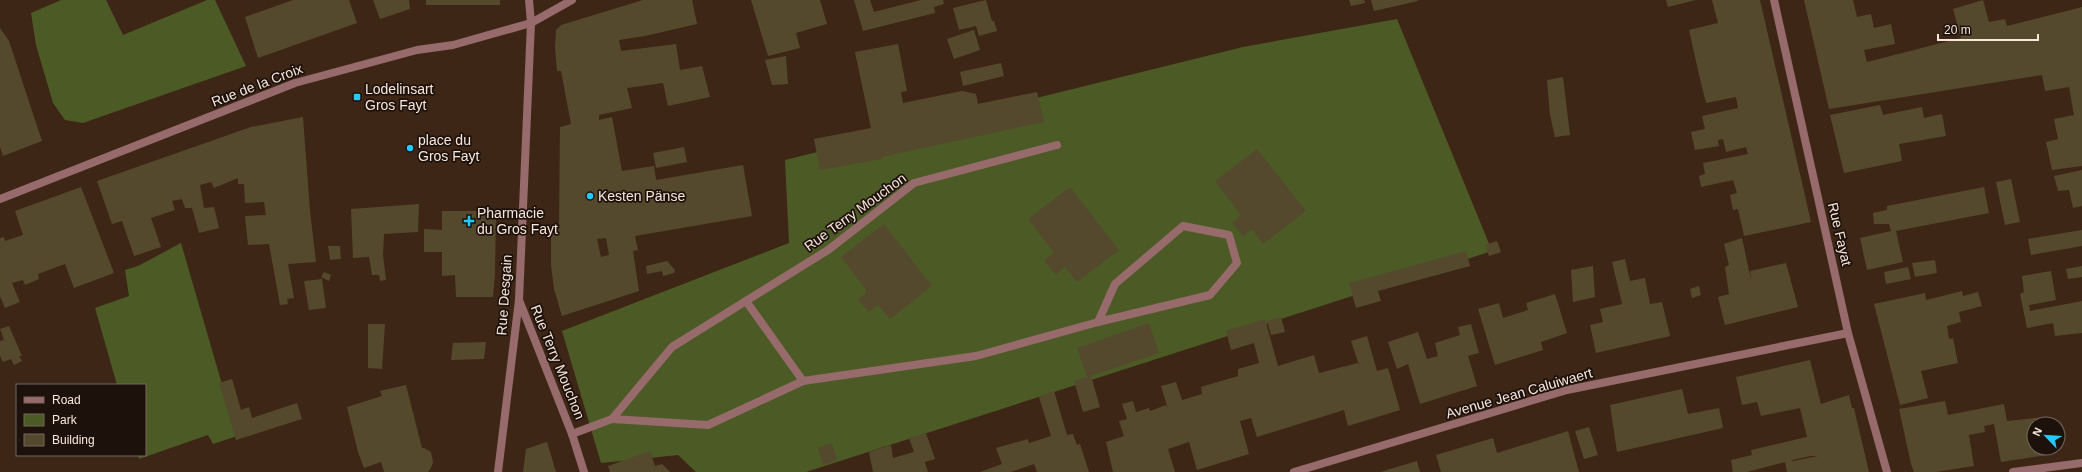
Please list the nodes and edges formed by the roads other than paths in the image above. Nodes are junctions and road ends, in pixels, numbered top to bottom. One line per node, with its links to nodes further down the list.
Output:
1 (529, 0): 4 (street, Rue Desgain)
2 (572, 0): 4 (street, Rue de la Croix)
3 (1774, 0): 10 (street, Rue Fayat)
4 (531, 23): 6 (street, Rue de la Croix); 7 (street, Rue Desgain)
5 (1057, 145): 8 (street, Rue Terry Mouchon)
6 (0, 200)
7 (519, 300): 13 (street, Rue Terry Mouchon); 15 (street, Rue Desgain)
8 (746, 301): 11 (street); 12 (street, Rue Terry Mouchon)
9 (1098, 322): 9 (street, Rue Terry Mouchon); 11 (street, Rue Terry Mouchon)
10 (1848, 333): 17 (street, Avenue Jean Caluiwaert); 18 (street, Rue Fayat)
11 (803, 382): 12 (street, Rue Terry Mouchon)
12 (612, 419): 13 (street, Rue Terry Mouchon)
13 (572, 434): 16 (street, Rue Terry Mouchon)
14 (2082, 463): 19 (street)
15 (498, 472)
16 (584, 472)
17 (1294, 472)
18 (1888, 472)
19 (2013, 472)

